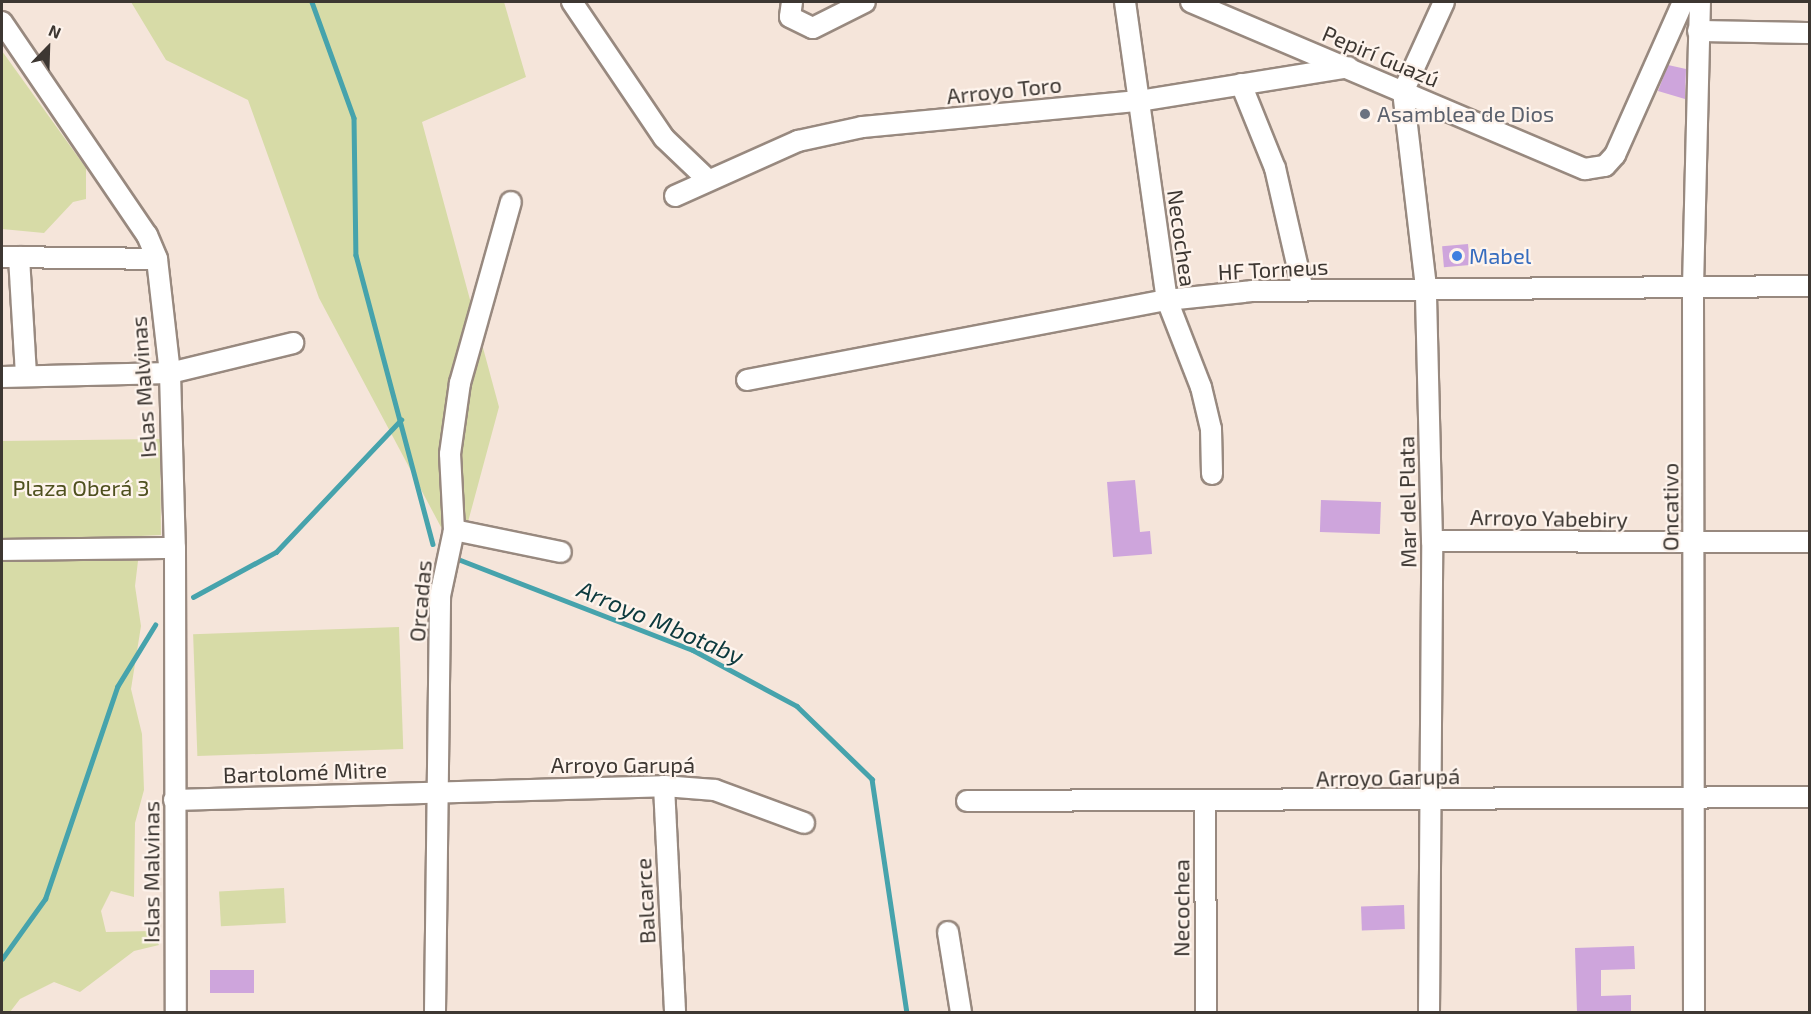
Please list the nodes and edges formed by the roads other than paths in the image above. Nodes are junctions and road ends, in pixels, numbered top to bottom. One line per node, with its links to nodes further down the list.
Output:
1 (865, 2): 8 (street)
2 (1125, 2): 15 (street, Necochea)
3 (1191, 2): 12 (street, Pepirí Guazú)
4 (1444, 2): 14 (street)
5 (1683, 2): 14 (street, Pepirí Guazú)
6 (1700, 2): 10 (street, Oncativo)
7 (575, 3): 16 (street)
8 (791, 9)
9 (2, 22): 20 (street, Islas Malvinas)
10 (1698, 31): 11 (street); 23 (street, Oncativo)
11 (1809, 33)
12 (1348, 67): 13 (street, Arroyo Toro); 14 (street, Pepirí Guazú)
13 (1241, 84): 15 (street, Arroyo Toro); 24 (street)
14 (1403, 92): 22 (street, Mar del Plata)
15 (1139, 101): 16 (street, Arroyo Toro); 25 (street, Necochea)
16 (707, 179): 17 (street, Arroyo Toro)
17 (675, 196)
18 (511, 202): 32 (street, Orcadas)
19 (10, 257): 20 (street); 28 (street)
20 (157, 259): 27 (street, Islas Malvinas)
21 (1809, 286): 23 (street, HF Torneus)
22 (1426, 287): 23 (street, HF Torneus); 24 (street, HF Torneus); 33 (street, Mar del Plata)
23 (1693, 287): 35 (street, Oncativo)
24 (1303, 290): 25 (street, HF Torneus)
25 (1167, 300): 30 (street, HF Torneus); 31 (street, Necochea)
26 (293, 344): 27 (street)
27 (170, 373): 28 (street); 36 (street, Islas Malvinas)
28 (26, 376): 29 (street)
29 (2, 377)
30 (747, 380)
31 (1212, 474)
32 (454, 530): 38 (street); 40 (street, Orcadas)
33 (1432, 541): 35 (street, Arroyo Yabebiry); 45 (street, Mar del Plata)
34 (1809, 542): 35 (street, Arroyo Yabebiry)
35 (1694, 543): 42 (street, Oncativo)
36 (175, 548): 37 (street); 43 (street, Islas Malvinas)
37 (2, 550)
38 (561, 552)
39 (664, 786): 40 (street, Arroyo Garupá); 47 (street, Arroyo Garupá); 51 (street, Balcarce)
40 (437, 792): 43 (street, Bartolomé Mitre); 50 (street, Orcadas)
41 (1809, 797): 42 (street, Arroyo Garupá)
42 (1694, 798): 45 (street, Arroyo Garupá); 55 (street, Oncativo)
43 (174, 800): 49 (street, Islas Malvinas)
44 (967, 801): 46 (street, Arroyo Garupá)
45 (1428, 801): 46 (street, Arroyo Garupá); 54 (street, Mar del Plata)
46 (1205, 803): 53 (street, Necochea)
47 (804, 823)
48 (948, 932): 52 (street)
49 (176, 1012)
50 (435, 1012)
51 (675, 1012)
52 (961, 1012)
53 (1206, 1012)
54 (1429, 1012)
55 (1694, 1012)

